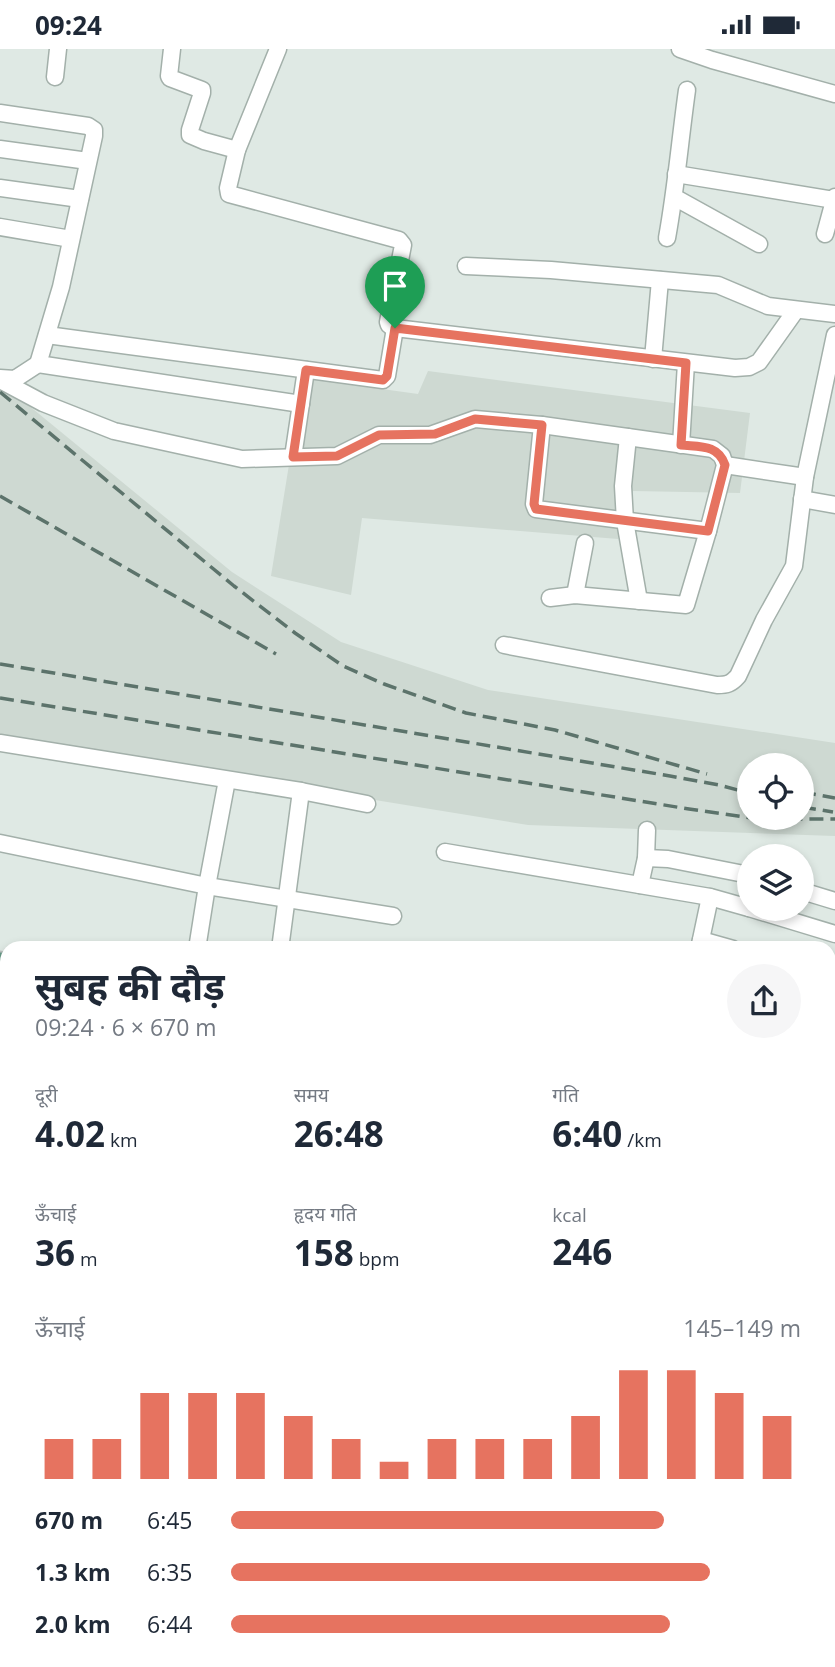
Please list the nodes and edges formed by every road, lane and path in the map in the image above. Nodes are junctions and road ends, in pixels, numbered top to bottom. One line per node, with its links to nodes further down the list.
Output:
1 (58, 49): 5 (street)
2 (172, 49): 9 (street)
3 (278, 49): 9 (street)
4 (680, 49): 7 (street)
5 (55, 77)
6 (687, 90): 12 (street)
7 (835, 94)
8 (0, 113): 11 (street)
9 (237, 151): 26 (street)
10 (1, 153): 11 (street)
11 (88, 161): 15 (street)
12 (676, 174): 14 (street); 16 (street)
13 (0, 188): 15 (street)
14 (674, 197): 19 (street); 21 (street)
15 (80, 199): 20 (street)
16 (834, 199): 18 (street)
17 (0, 227): 20 (street)
18 (825, 234)
19 (667, 238)
20 (71, 239): 27 (street)
21 (759, 244)
22 (466, 266): 23 (street)
23 (660, 280): 24 (street); 29 (street)
24 (796, 310): 25 (street); 30 (street)
25 (835, 314)
26 (395, 328): 29 (street); 32 (street)
27 (47, 335): 31 (street); 32 (street)
28 (835, 335): 33 (street)
29 (653, 359): 30 (street)
30 (686, 363): 38 (street)
31 (38, 364): 34 (street); 35 (street)
32 (306, 370): 35 (street)
33 (831, 378): 41 (street)
34 (0, 379): 39 (street)
35 (301, 404): 39 (street)
36 (542, 425): 37 (street); 39 (street); 44 (street)
37 (628, 437): 38 (street); 44 (street)
38 (681, 445): 40 (street)
39 (293, 457)
40 (725, 465): 41 (street); 45 (street)
41 (805, 477): 42 (street)
42 (803, 499): 43 (street); 50 (street)
43 (835, 505)
44 (625, 521): 45 (street); 49 (street)
45 (708, 531): 49 (street)
46 (585, 543): 47 (street)
47 (575, 595): 48 (street); 49 (street)
48 (550, 598)
49 (639, 601)
50 (504, 645)
51 (0, 743): 52 (street)
52 (228, 780): 53 (street); 61 (street)
53 (301, 791): 54 (street); 64 (street)
54 (367, 804)
55 (647, 830): 58 (street)
56 (0, 843): 61 (street)
57 (444, 852): 60 (street)
58 (646, 858): 59 (street); 60 (street)
59 (737, 873)
60 (640, 884): 63 (street)
61 (207, 886): 64 (street); 70 (street)
62 (814, 895): 65 (street)
63 (710, 897): 66 (street); 72 (street)
64 (286, 899): 67 (street); 71 (street)
65 (835, 901)
66 (737, 905)
67 (393, 916)
68 (792, 921): 69 (street)
69 (835, 934)
70 (198, 941)
71 (281, 941)
72 (701, 941)

